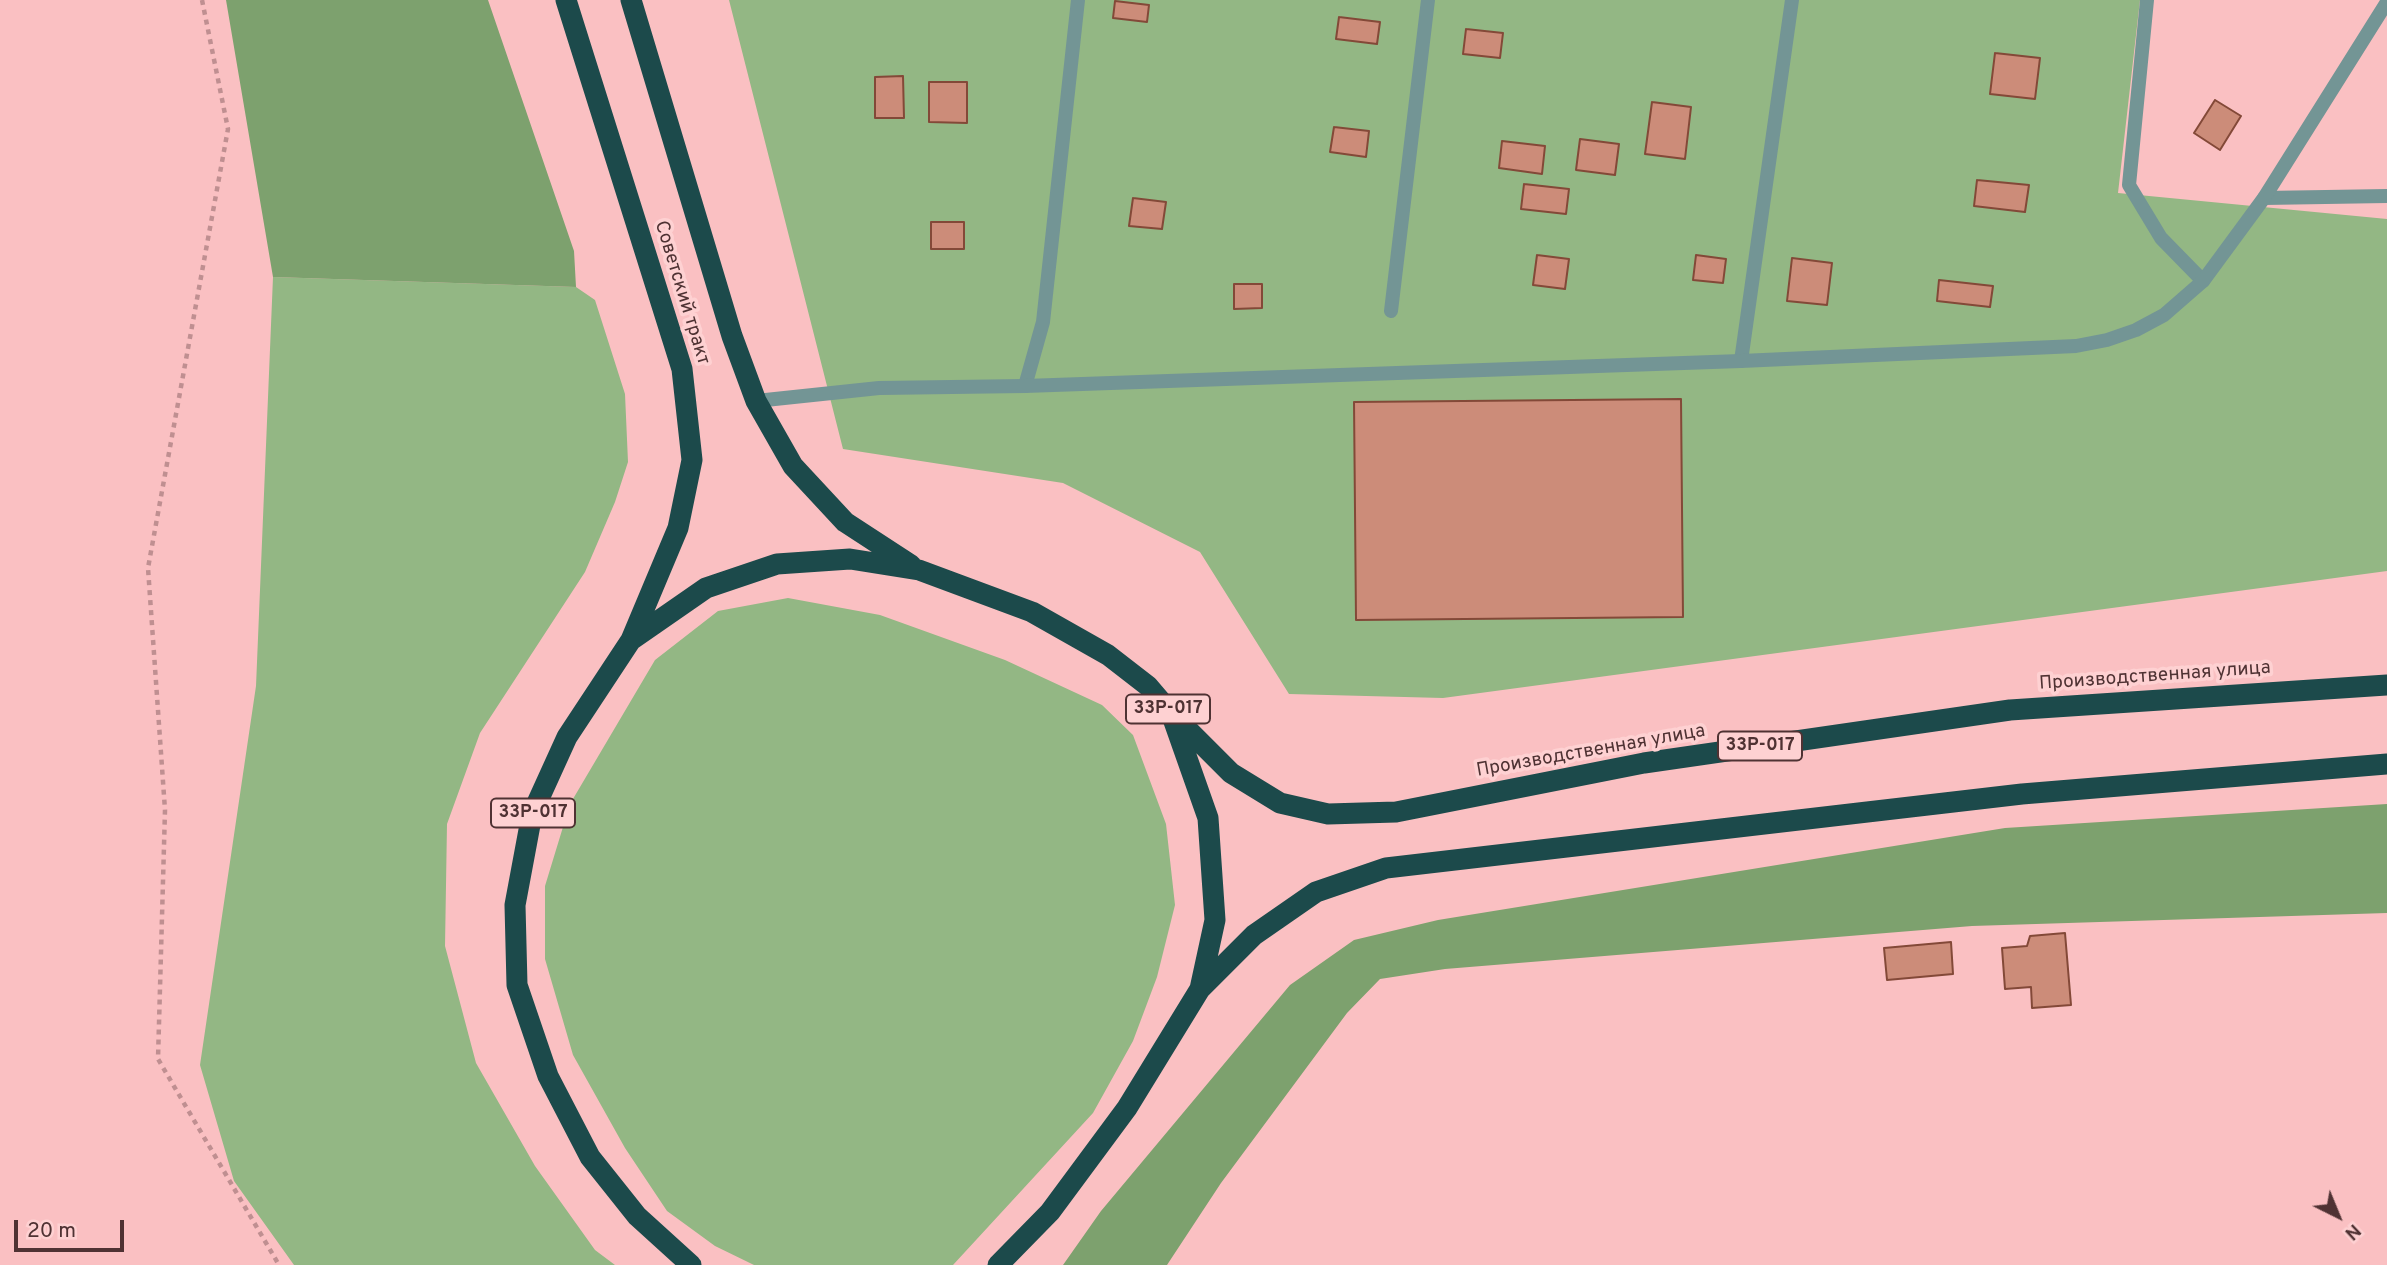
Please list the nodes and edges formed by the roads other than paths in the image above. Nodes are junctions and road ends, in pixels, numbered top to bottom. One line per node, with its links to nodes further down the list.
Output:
1 (566, 0): 16 (highway, Советский тракт / 33Р-017)
2 (631, 0): 14 (highway, Советский тракт / 33Р-017)
3 (1078, 0): 13 (street)
4 (1428, 0): 11 (street)
5 (1792, 0): 12 (street)
6 (2147, 0): 10 (street)
7 (2387, 2): 9 (street)
8 (2387, 196): 9 (street)
9 (2264, 198): 10 (street)
10 (2203, 281): 12 (street)
11 (1391, 311)
12 (1741, 361): 13 (street)
13 (1025, 386): 14 (street)
14 (756, 401): 15 (highway, Советский тракт / 33Р-017)
15 (919, 570): 16 (highway, 33Р-017); 18 (highway, 33Р-017)
16 (631, 640): 21 (highway, 33Р-017)
17 (2387, 685): 18 (highway, Производственная улица / 33Р-017)
18 (1171, 713): 20 (highway, 33Р-017)
19 (2387, 764): 20 (highway, 33Р-017)
20 (1200, 989): 22 (highway, 33Р-017)
21 (691, 1265)
22 (998, 1265)

